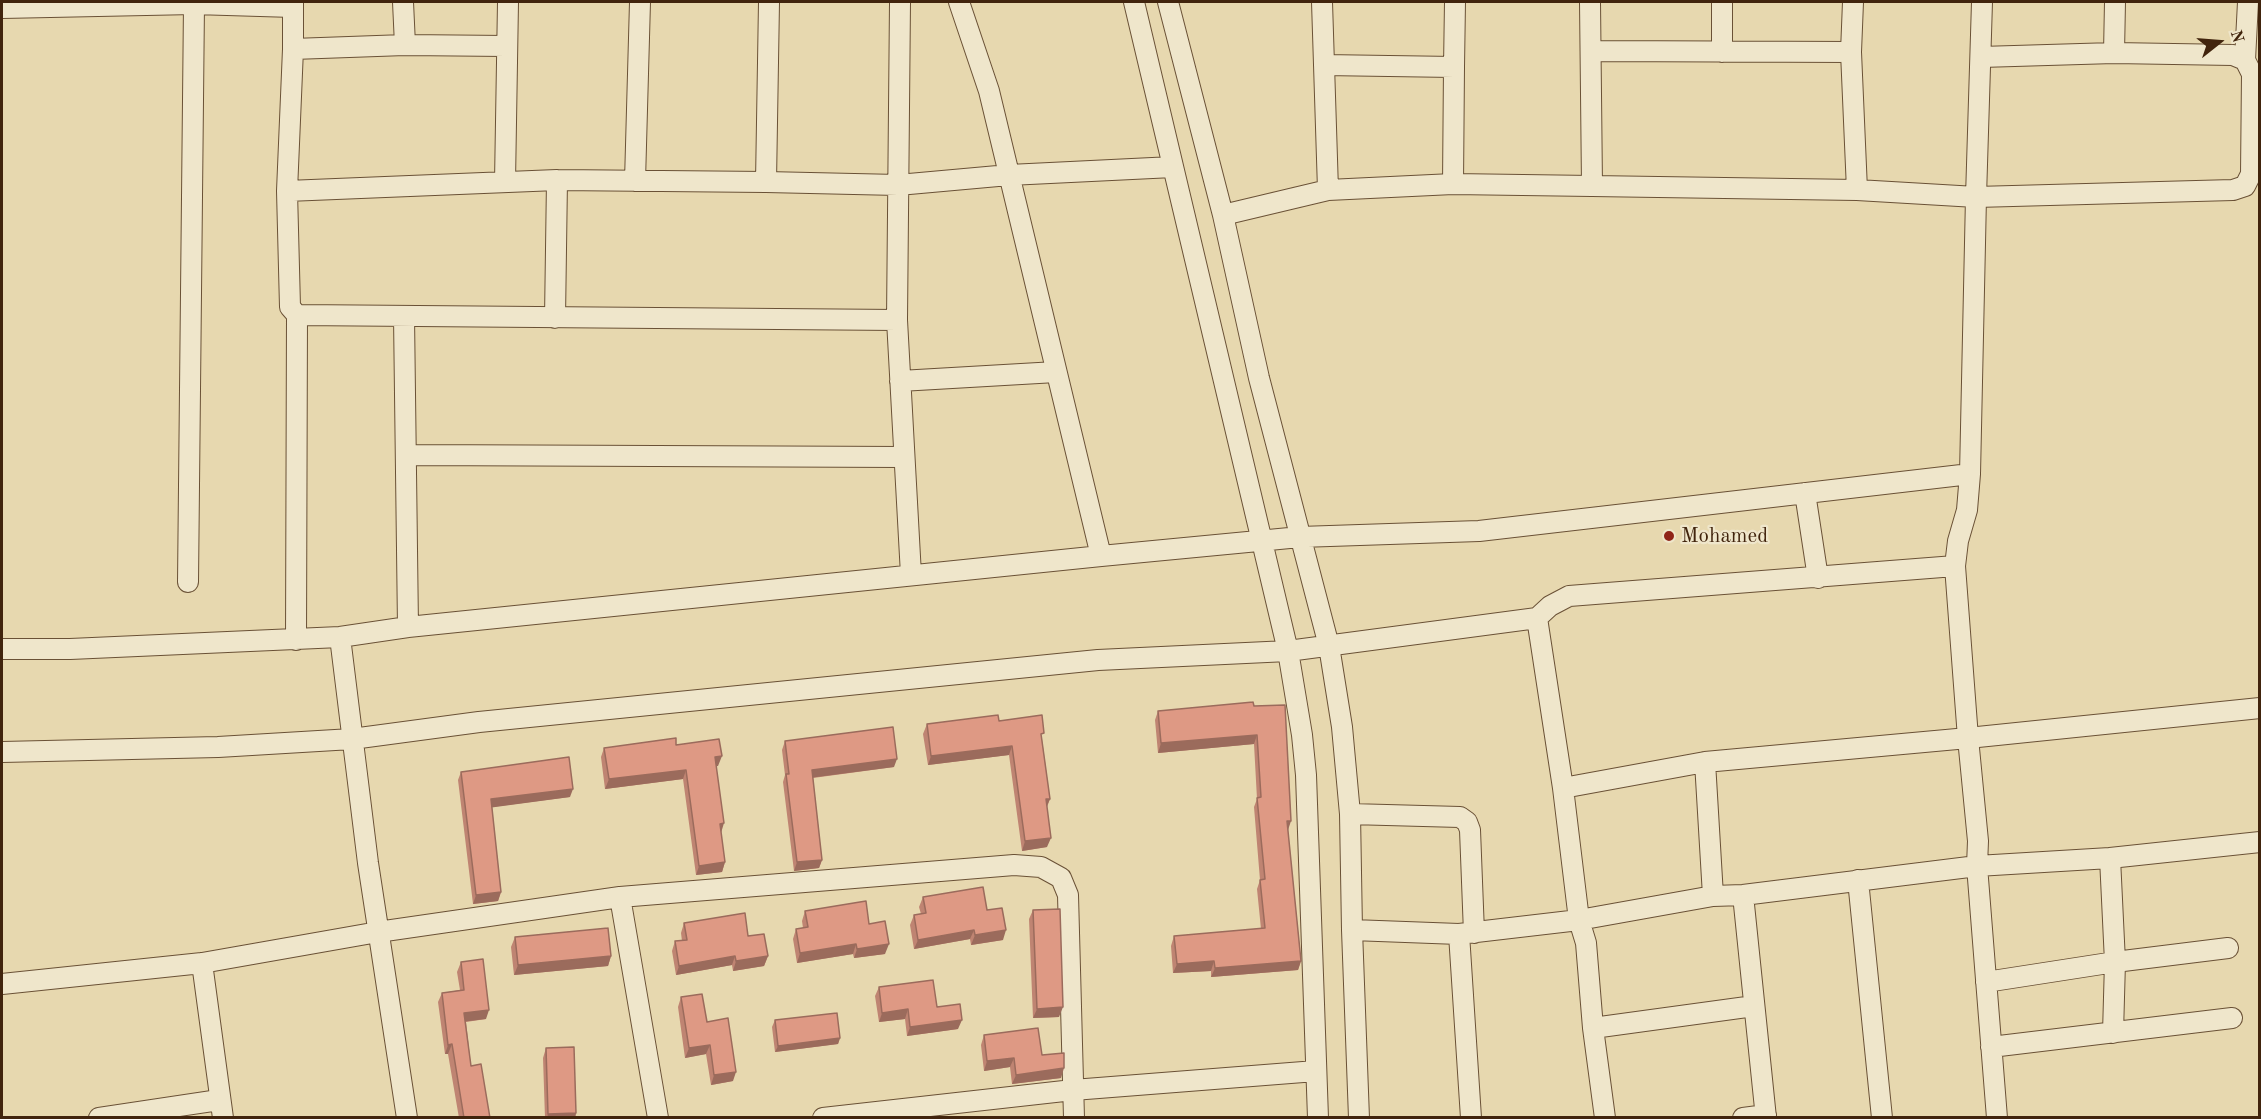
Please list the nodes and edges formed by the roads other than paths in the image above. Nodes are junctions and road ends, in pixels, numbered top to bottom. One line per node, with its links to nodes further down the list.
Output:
1 (403, 2): 20 (street)
2 (508, 2): 21 (street)
3 (640, 2): 35 (street)
4 (769, 2): 37 (street)
5 (900, 2): 39 (street)
6 (959, 2): 33 (street)
7 (1134, 2): 32 (street)
8 (1168, 2): 45 (street)
9 (1322, 2): 29 (street)
10 (1455, 2): 30 (street)
11 (1590, 2): 23 (street)
12 (1722, 2): 24 (street)
13 (1853, 2): 25 (street)
14 (1982, 2): 27 (street)
15 (2115, 2): 26 (street)
16 (2248, 2): 28 (street)
17 (194, 4): 18 (street); 19 (street); 62 (street)
18 (293, 4): 22 (street)
19 (2, 8)
20 (405, 45): 21 (street); 22 (street)
21 (506, 46): 36 (street)
22 (293, 49): 43 (street)
23 (1592, 51): 24 (street); 40 (street)
24 (1722, 52): 25 (street)
25 (1851, 52): 41 (street)
26 (2114, 52): 27 (street); 28 (street)
27 (1981, 57): 44 (street)
28 (2245, 60): 31 (street)
29 (1324, 66): 30 (street); 42 (street)
30 (1454, 67): 38 (street)
31 (2255, 118): 44 (street)
32 (1173, 167): 33 (street); 57 (street)
33 (1009, 175): 39 (street); 50 (street)
34 (558, 180): 35 (street); 36 (street); 48 (street)
35 (635, 181): 37 (street)
36 (506, 182): 43 (street)
37 (766, 182): 39 (street)
38 (1453, 184): 40 (street); 42 (street)
39 (898, 185): 49 (street)
40 (1592, 186): 41 (street)
41 (1857, 189): 44 (street)
42 (1328, 190): 45 (street)
43 (287, 191): 46 (street)
44 (1976, 197): 54 (street)
45 (1223, 215): 56 (street)
46 (297, 315): 47 (street); 66 (street)
47 (405, 316): 48 (street); 52 (street)
48 (555, 318): 49 (street)
49 (897, 320): 51 (street)
50 (1056, 372): 51 (street); 58 (street)
51 (900, 381): 53 (street)
52 (407, 455): 53 (street); 64 (street)
53 (904, 457): 60 (street)
54 (1970, 474): 55 (street); 59 (street)
55 (1805, 493): 56 (street); 61 (street)
56 (1300, 537): 57 (street); 67 (street)
57 (1263, 541): 58 (street); 69 (street)
58 (1101, 556): 60 (street)
59 (1955, 566): 61 (street); 71 (street)
60 (911, 575): 64 (street)
61 (1818, 578): 63 (street)
62 (188, 582)
63 (1537, 618): 67 (street); 75 (street)
64 (408, 627): 65 (street)
65 (340, 637): 66 (street); 72 (street)
66 (296, 640): 68 (street)
67 (1329, 646): 69 (street); 76 (street)
68 (2, 649)
69 (1288, 651): 72 (street); 98 (street)
70 (2259, 708): 71 (street)
71 (1968, 738): 74 (street); 79 (street)
72 (352, 739): 73 (street); 86 (street)
73 (2, 752)
74 (1705, 762): 75 (street); 82 (street)
75 (1563, 788): 84 (street)
76 (1350, 814): 85 (street); 87 (street)
77 (2259, 842): 78 (street)
78 (2110, 858): 79 (street); 89 (street)
79 (1977, 866): 80 (street); 91 (street)
80 (1858, 880): 81 (street); 112 (street)
81 (1743, 895): 82 (street); 93 (street)
82 (1713, 896): 84 (street)
83 (620, 897): 86 (street); 99 (street); 104 (street)
84 (1579, 920): 87 (street); 95 (street)
85 (1352, 930): 87 (street); 108 (street)
86 (378, 932): 90 (street); 103 (street)
87 (1467, 934): 109 (street)
88 (2228, 948): 89 (street)
89 (2115, 962): 91 (street); 96 (street)
90 (202, 963): 92 (street); 100 (street)
91 (1986, 982): 97 (street)
92 (2, 984)
93 (1754, 1005): 95 (street); 101 (street)
94 (2232, 1018): 96 (street)
95 (1593, 1028): 110 (street)
96 (2113, 1033): 97 (street)
97 (1992, 1047): 113 (street)
98 (1316, 1071): 99 (street); 107 (street)
99 (1073, 1090): 105 (street); 106 (street)
100 (221, 1109): 102 (street)
101 (1766, 1116): 111 (street)
102 (99, 1118)
103 (407, 1118)
104 (658, 1118)
105 (824, 1118)
106 (1074, 1118)
107 (1318, 1118)
108 (1359, 1118)
109 (1471, 1118)
110 (1605, 1118)
111 (1743, 1118)
112 (1882, 1118)
113 (1997, 1118)

